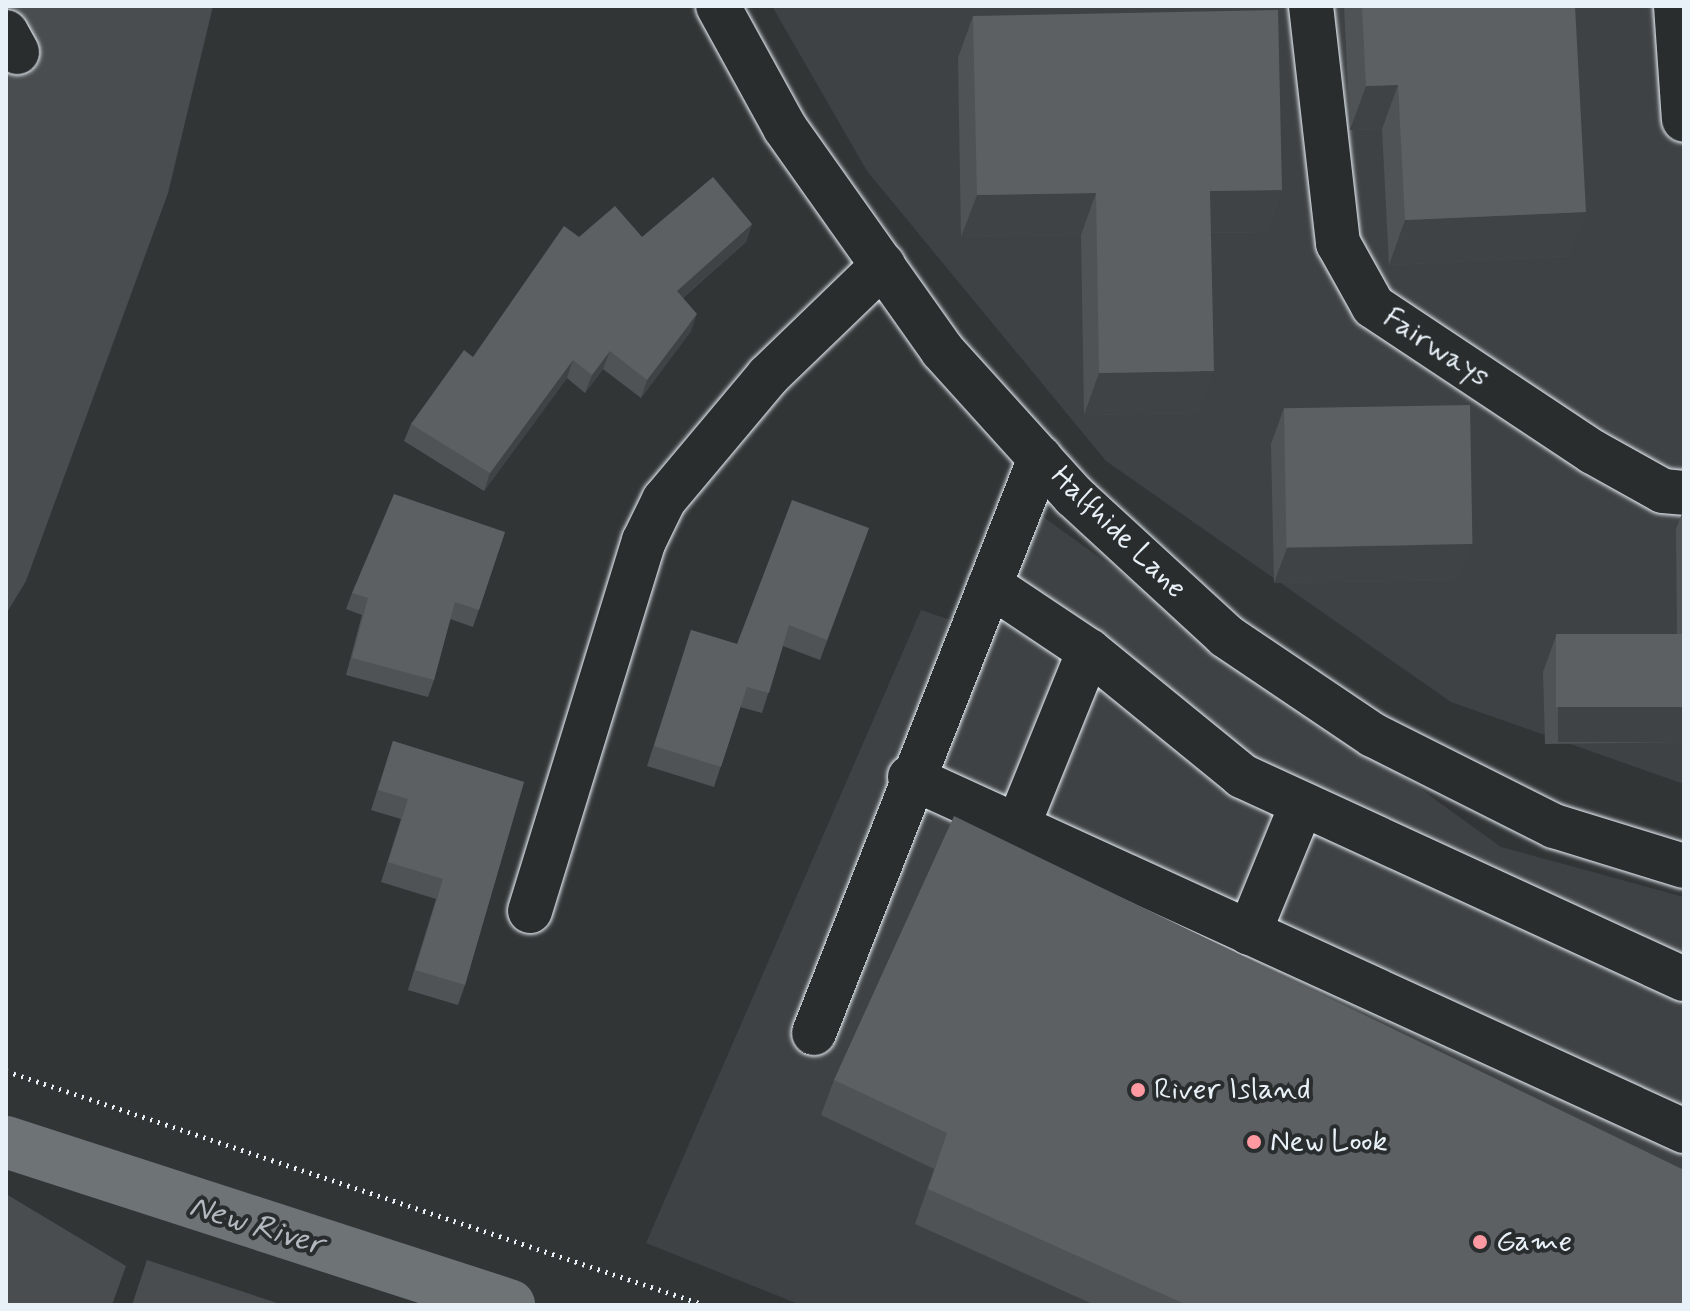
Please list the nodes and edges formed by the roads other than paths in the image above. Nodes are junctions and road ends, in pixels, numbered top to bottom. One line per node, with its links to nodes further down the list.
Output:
1 (718, 6): 5 (main road, Halfhide Lane)
2 (1311, 6): 7 (main road, Fairways)
3 (1676, 6): 4 (main road)
4 (1684, 120)
5 (883, 265): 6 (main road, Halfhide Lane); 14 (main road)
6 (1040, 458): 8 (main road); 13 (main road, Halfhide Lane)
7 (1684, 493)
8 (990, 585): 9 (main road); 10 (main road)
9 (1089, 651): 11 (main road); 12 (main road)
10 (910, 777): 12 (main road); 17 (main road)
11 (1302, 804): 15 (main road); 16 (main road)
12 (1017, 828): 15 (main road)
13 (1684, 866)
14 (530, 911)
15 (1249, 933): 18 (main road)
16 (1684, 979)
17 (814, 1033)
18 (1684, 1131)

